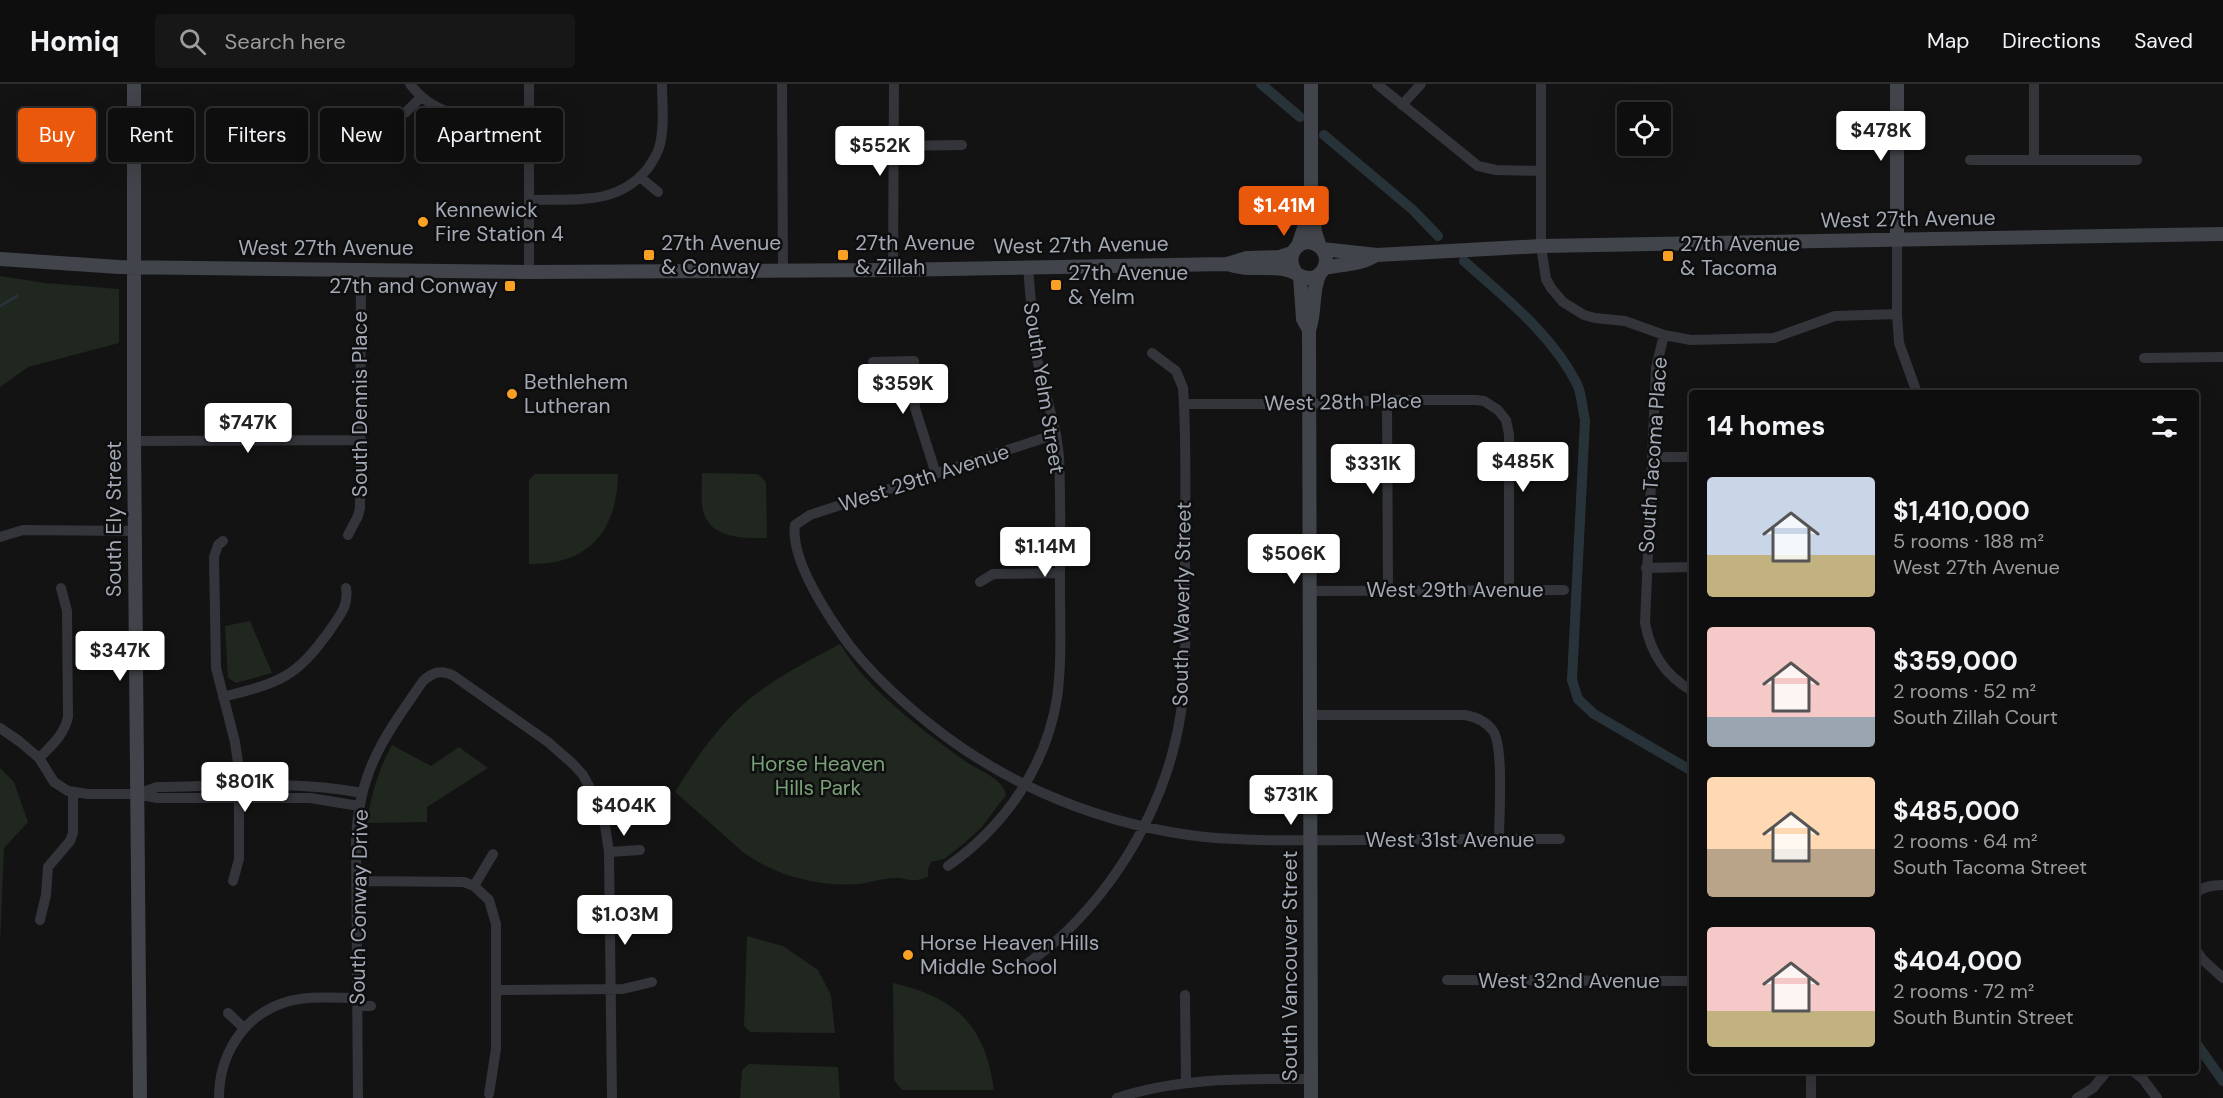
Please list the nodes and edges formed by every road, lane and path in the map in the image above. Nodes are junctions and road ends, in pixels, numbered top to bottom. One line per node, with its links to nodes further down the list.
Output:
1 (134, 84): 37 (main road, South Ely Street)
2 (410, 84): 13 (street)
3 (529, 84): 16 (street)
4 (662, 84): 25 (street)
5 (782, 84): 41 (street)
6 (894, 84): 19 (street)
7 (1311, 84): 27 (main road)
8 (1377, 84): 14 (street)
9 (1420, 84): 14 (street)
10 (1542, 84): 24 (street, South Tacoma Place)
11 (1897, 84): 30 (main road)
12 (2034, 84): 21 (street)
13 (421, 97): 15 (street); 17 (street)
14 (1402, 105): 24 (street)
15 (439, 108)
16 (529, 108)
17 (405, 113)
18 (962, 145): 19 (street)
19 (894, 146): 40 (street)
20 (1970, 160): 21 (street)
21 (2034, 160): 22 (street)
22 (2137, 160)
23 (529, 162): 28 (street)
24 (1541, 171): 31 (street, South Tacoma Place)
25 (640, 177): 26 (street); 28 (street)
26 (658, 192)
27 (1311, 192): 32 (main road); 33 (main road)
28 (529, 200): 43 (street)
29 (2223, 234): 30 (main road, West 27th Avenue)
30 (1897, 240): 31 (main road, West 27th Avenue); 45 (street)
31 (1541, 246): 34 (main road, West 27th Avenue); 47 (street, South Tacoma Place)
32 (1321, 248): 33 (main road, West 27th Avenue); 34 (main road, West 27th Avenue); 42 (main road)
33 (1295, 250): 36 (main road, West 27th Avenue); 44 (main road)
34 (1377, 255): 42 (main road, West 27th Avenue)
35 (0, 259): 37 (main road, West 27th Avenue)
36 (1227, 264): 38 (main road, West 27th Avenue); 44 (main road, West 27th Avenue)
37 (134, 267): 39 (main road, West 27th Avenue); 58 (main road, South Ely Street)
38 (1028, 267): 40 (main road, West 27th Avenue); 56 (street, South Yelm Street)
39 (361, 270): 43 (main road, West 27th Avenue); 57 (street, South Dennis Place)
40 (893, 270): 41 (main road, West 27th Avenue)
41 (783, 271): 43 (main road, West 27th Avenue)
42 (1322, 271): 44 (main road, West 27th Avenue); 46 (main road, South Vancouver Street)
43 (529, 272)
44 (1298, 275): 46 (main road, South Vancouver Street)
45 (1897, 314): 47 (street); 52 (street)
46 (1309, 330): 55 (main road, South Vancouver Street)
47 (1664, 335): 59 (street, South Tacoma Place)
48 (1152, 353): 54 (street, South Waverly Street)
49 (2223, 357): 50 (street)
50 (2144, 358)
51 (873, 362): 61 (street)
52 (1916, 390)
53 (1387, 400): 55 (street, West 28th Place); 73 (street); 74 (street, West 28th Place)
54 (1184, 404): 55 (street, West 28th Place); 89 (street, South Waverly Street)
55 (1310, 404): 76 (main road, South Vancouver Street)
56 (1056, 434): 61 (street, West 29th Avenue); 69 (street, South Yelm Street)
57 (361, 440): 58 (street); 64 (street, South Dennis Place)
58 (134, 441): 63 (main road, South Ely Street)
59 (1652, 457): 60 (street); 68 (street, South Tacoma Place)
60 (1689, 457)
61 (936, 474): 62 (street, West 29th Avenue)
62 (795, 525): 82 (street, West 31st Avenue)
63 (135, 531): 65 (street); 85 (main road, South Ely Street)
64 (348, 535)
65 (0, 537)
66 (223, 541): 78 (street)
67 (1689, 567): 68 (street)
68 (1646, 568): 77 (street, South Tacoma Place)
69 (1060, 573): 70 (street); 82 (street, South Yelm Street)
70 (980, 582)
71 (61, 588): 81 (street)
72 (346, 588): 78 (street)
73 (1388, 590): 74 (street, West 29th Avenue); 76 (street, West 29th Avenue)
74 (1509, 590): 75 (street, West 29th Avenue)
75 (1564, 590)
76 (1310, 591): 79 (main road, South Vancouver Street)
77 (1689, 689)
78 (223, 697): 83 (street)
79 (1311, 715): 90 (street); 92 (main road, South Vancouver Street)
80 (0, 728): 81 (street)
81 (39, 758): 84 (street)
82 (1024, 785): 89 (street, West 31st Avenue); 96 (street, South Yelm Street)
83 (239, 786): 85 (street); 86 (street); 87 (street)
84 (73, 793): 85 (street); 102 (street)
85 (137, 794): 87 (street); 122 (main road, South Ely Street)
86 (362, 794): 88 (street, South Conway Drive); 94 (street, South Conway Drive)
87 (239, 799): 88 (street); 97 (street)
88 (359, 806): 98 (street, South Conway Drive)
89 (1144, 827): 92 (street, West 31st Avenue); 104 (street, South Waverly Street)
90 (1499, 839): 91 (street, West 31st Avenue); 92 (street, West 31st Avenue)
91 (1560, 839)
92 (1311, 840): 119 (main road, South Vancouver Street)
93 (640, 850): 94 (street)
94 (609, 852): 110 (street)
95 (493, 855): 100 (street)
96 (948, 866)
97 (233, 881)
98 (357, 882): 100 (street); 112 (street, South Conway Drive)
99 (2223, 885): 101 (street)
100 (474, 886): 109 (street)
101 (2199, 891)
102 (40, 920)
103 (2199, 954): 105 (street)
104 (1028, 963)
105 (2223, 978)
106 (1447, 980): 107 (street, West 32nd Avenue)
107 (1689, 981)
108 (652, 982): 110 (street)
109 (496, 990): 110 (street); 121 (street)
110 (611, 990): 125 (street)
111 (1185, 995): 120 (street)
112 (357, 1002): 113 (street); 115 (street); 124 (street, South Conway Drive)
113 (371, 1006)
114 (228, 1013): 115 (street)
115 (244, 1028): 123 (street)
116 (1811, 1074): 128 (street)
117 (2104, 1074): 129 (street)
118 (2137, 1074): 130 (street)
119 (1311, 1079): 120 (street); 127 (main road, South Vancouver Street)
120 (1186, 1083): 126 (street)
121 (489, 1094)
122 (140, 1098)
123 (219, 1098)
124 (358, 1098)
125 (612, 1098)
126 (1117, 1098)
127 (1311, 1098)
128 (1811, 1098)
129 (2077, 1098)
130 (2157, 1098)

